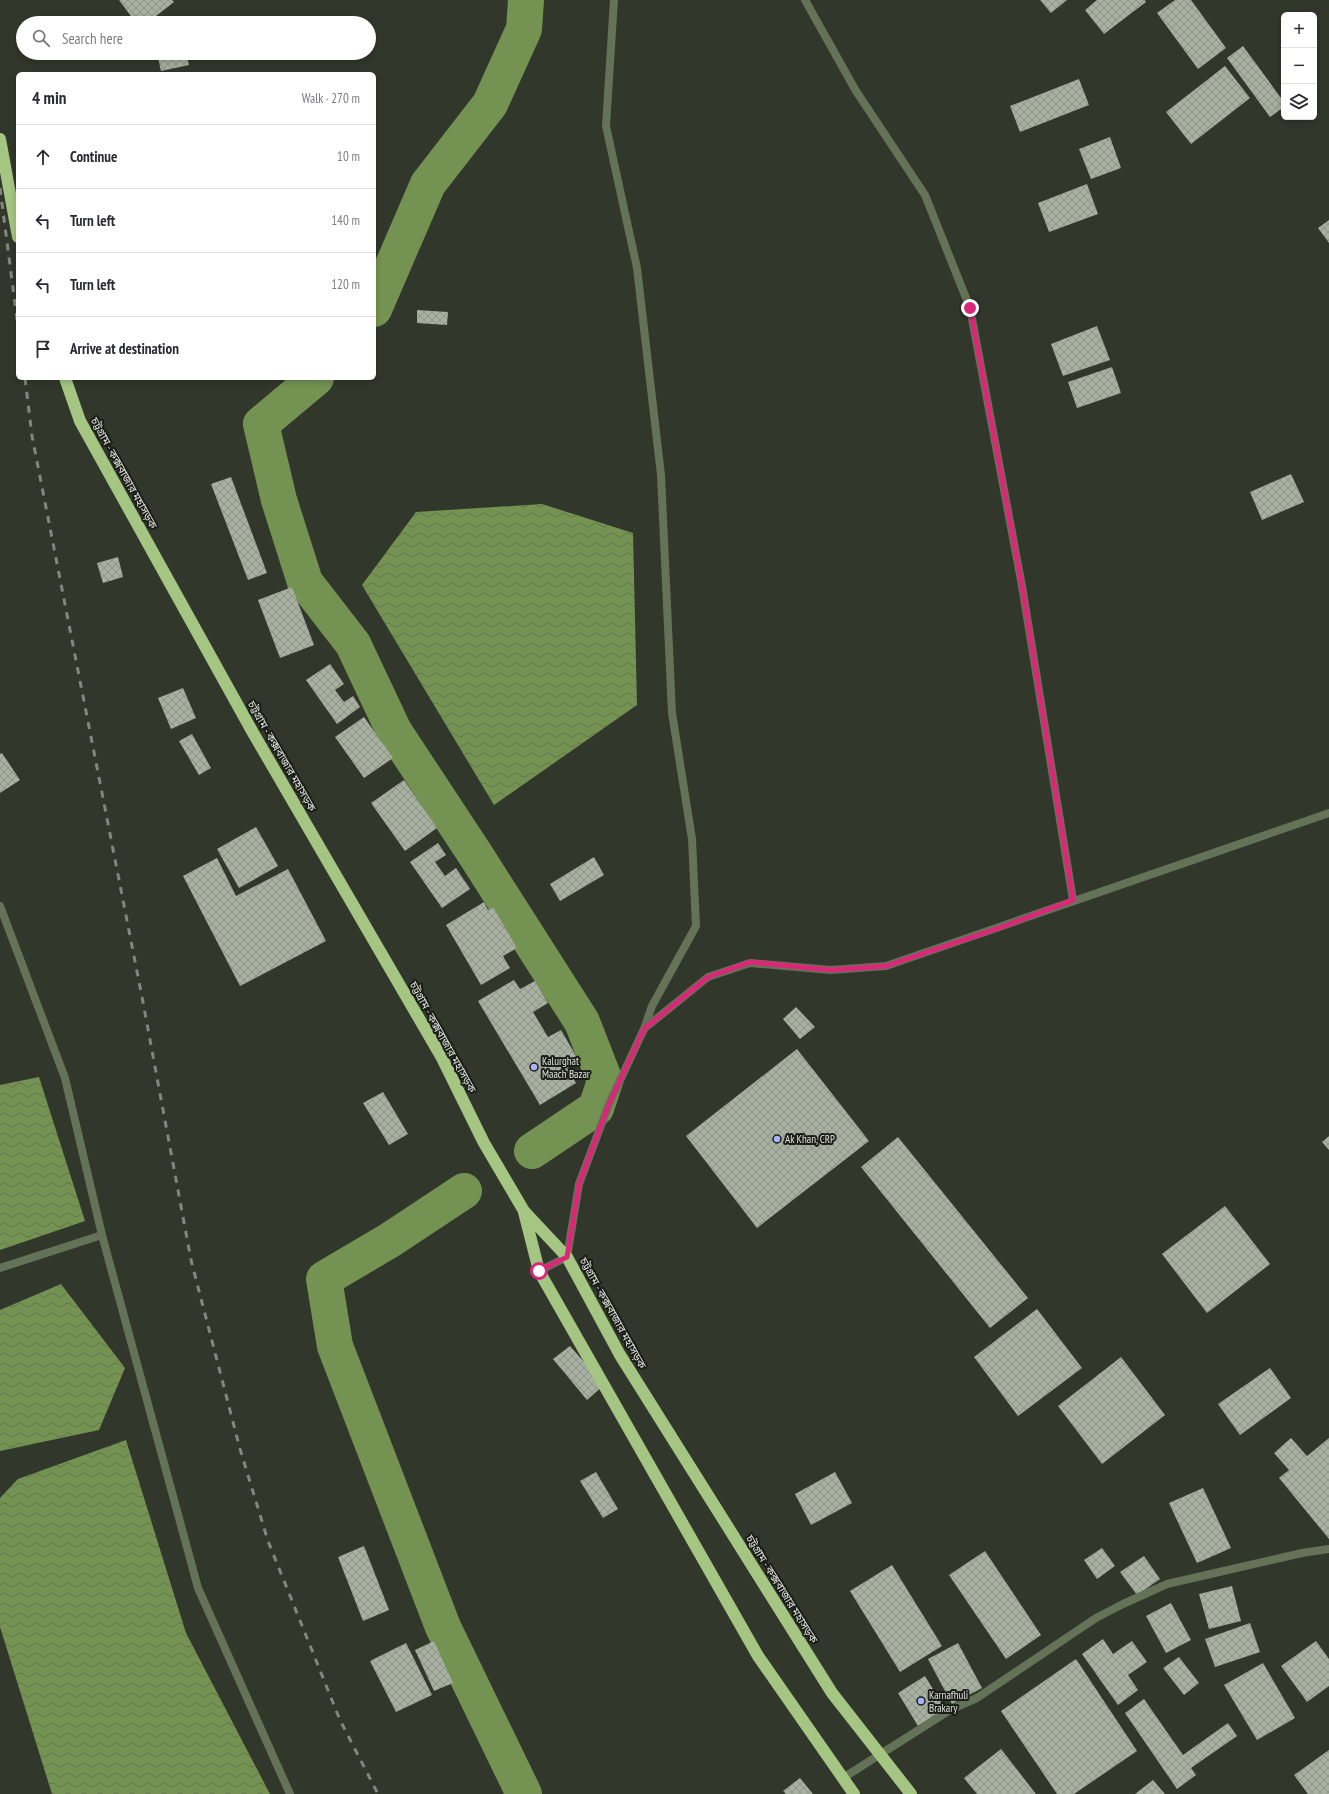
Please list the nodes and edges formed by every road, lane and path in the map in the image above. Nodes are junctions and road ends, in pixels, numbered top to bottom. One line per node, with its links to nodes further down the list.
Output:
1 (614, 0): 9 (street)
2 (805, 0): 7 (street)
3 (0, 139): 4 (highway)
4 (16, 226)
5 (66, 380): 10 (highway, চট্টগ্রাম - কক্সবাজার মহাসড়ক)
6 (1329, 813): 7 (street)
7 (1073, 900): 9 (street)
8 (0, 906): 11 (street)
9 (644, 1029): 12 (street)
10 (524, 1211): 12 (highway, চট্টগ্রাম - কক্সবাজার মহাসড়ক); 14 (highway)
11 (102, 1235): 13 (street); 18 (street)
12 (567, 1257): 14 (street); 16 (highway, চট্টগ্রাম - কক্সবাজার মহাসড়ক)
13 (0, 1268)
14 (539, 1271): 17 (highway)
15 (1329, 1549): 16 (street)
16 (881, 1754): 17 (street); 20 (highway, চট্টগ্রাম - কক্সবাজার মহাসড়ক)
17 (842, 1778): 19 (highway)
18 (290, 1794)
19 (854, 1794)
20 (911, 1794)

